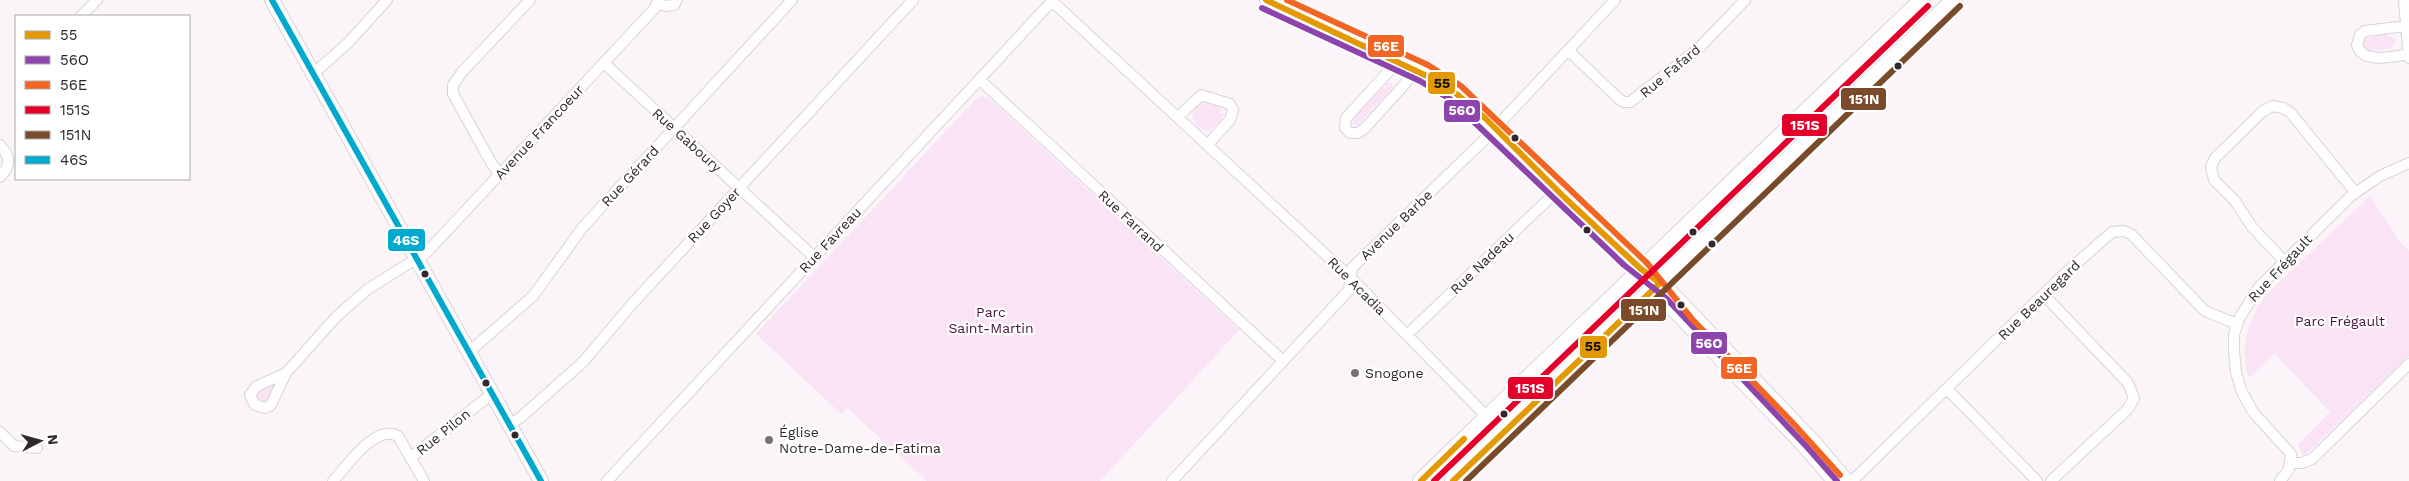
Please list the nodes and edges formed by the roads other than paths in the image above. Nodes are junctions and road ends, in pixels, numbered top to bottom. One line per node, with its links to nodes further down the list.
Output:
1 (97, 0): 16 (street)
2 (272, 0): 24 (main road)
3 (387, 0): 24 (street)
4 (530, 0): 33 (street)
5 (677, 0): 15 (street, Avenue Francoeur)
6 (792, 0): 28 (street, Rue Gérard)
7 (913, 0): 35 (street, Rue Goyer)
8 (1053, 0): 25 (street, Rue Favreau); 27 (street, Rue Acadia)
9 (1266, 0): 21 (street)
10 (1615, 0): 18 (street, Avenue Barbe)
11 (1746, 0): 18 (street, Rue Fafard)
12 (1922, 0): 19 (main road)
13 (1954, 0): 26 (main road)
14 (2404, 0): 17 (street)
15 (658, 2): 22 (street, Avenue Francoeur)
16 (82, 15)
17 (2406, 26): 20 (street); 20 (street)
18 (1568, 50): 29 (street, Avenue Barbe)
19 (1866, 53): 26 (main road); 41 (main road)
20 (2409, 56)
21 (1396, 60): 23 (street); 23 (street)
22 (604, 63): 28 (street, Rue Gaboury); 33 (street, Avenue Francoeur)
23 (1415, 68): 29 (street)
24 (314, 73): 39 (main road)
25 (980, 80): 38 (street, Rue Favreau); 48 (street, Rue Farrand)
26 (1870, 81): 43 (main road)
27 (1178, 117): 30 (street, Rue Acadia); 30 (street)
28 (674, 128): 35 (street, Rue Gaboury); 47 (street, Rue Gérard)
29 (1494, 128): 36 (street); 42 (street, Avenue Barbe)
30 (1208, 144): 42 (street, Rue Acadia)
31 (0, 145): 34 (street)
32 (2409, 163): 37 (street, Rue Frégault)
33 (500, 174): 39 (street, Avenue Francoeur)
34 (0, 178)
35 (740, 188): 38 (street, Rue Gaboury); 54 (street, Rue Goyer)
36 (1557, 191): 41 (street); 46 (street, Rue Nadeau)
37 (2355, 192): 40 (street, Rue Frégault); 40 (street)
38 (814, 257): 63 (street, Rue Favreau)
39 (418, 258): 47 (main road); 50 (street, Avenue Francoeur)
40 (2284, 261): 45 (street, Rue Frégault)
41 (1641, 269): 43 (street); 53 (main road)
42 (1351, 278): 46 (street, Rue Acadia); 48 (street, Avenue Barbe)
43 (1657, 285): 56 (main road); 67 (street); 68 (street)
44 (2044, 295): 45 (street, Rue Beauregard); 51 (street, Rue Beauregard); 70 (street)
45 (2237, 324): 59 (street, Rue Frégault)
46 (1407, 335): 53 (street, Rue Acadia)
47 (470, 351): 52 (main road)
48 (1283, 361): 64 (street, Avenue Barbe)
49 (2409, 364): 59 (street)
50 (286, 373)
51 (1947, 389): 68 (street, Rue Beauregard); 69 (street)
52 (493, 393): 54 (main road); 58 (street, Rue Pilon)
53 (1487, 417): 56 (street, Rue Acadia); 65 (main road)
54 (510, 424): 62 (main road)
55 (0, 432): 57 (street)
56 (1503, 432): 66 (main road)
57 (37, 448)
58 (410, 458): 60 (street, Rue Pilon); 61 (street)
59 (2291, 463): 71 (street)
60 (333, 481)
61 (424, 481)
62 (541, 481)
63 (607, 481)
64 (1172, 481)
65 (1421, 481)
66 (1453, 481)
67 (1833, 481)
68 (1850, 481)
69 (2036, 481)
70 (2051, 481)
71 (2280, 481)

